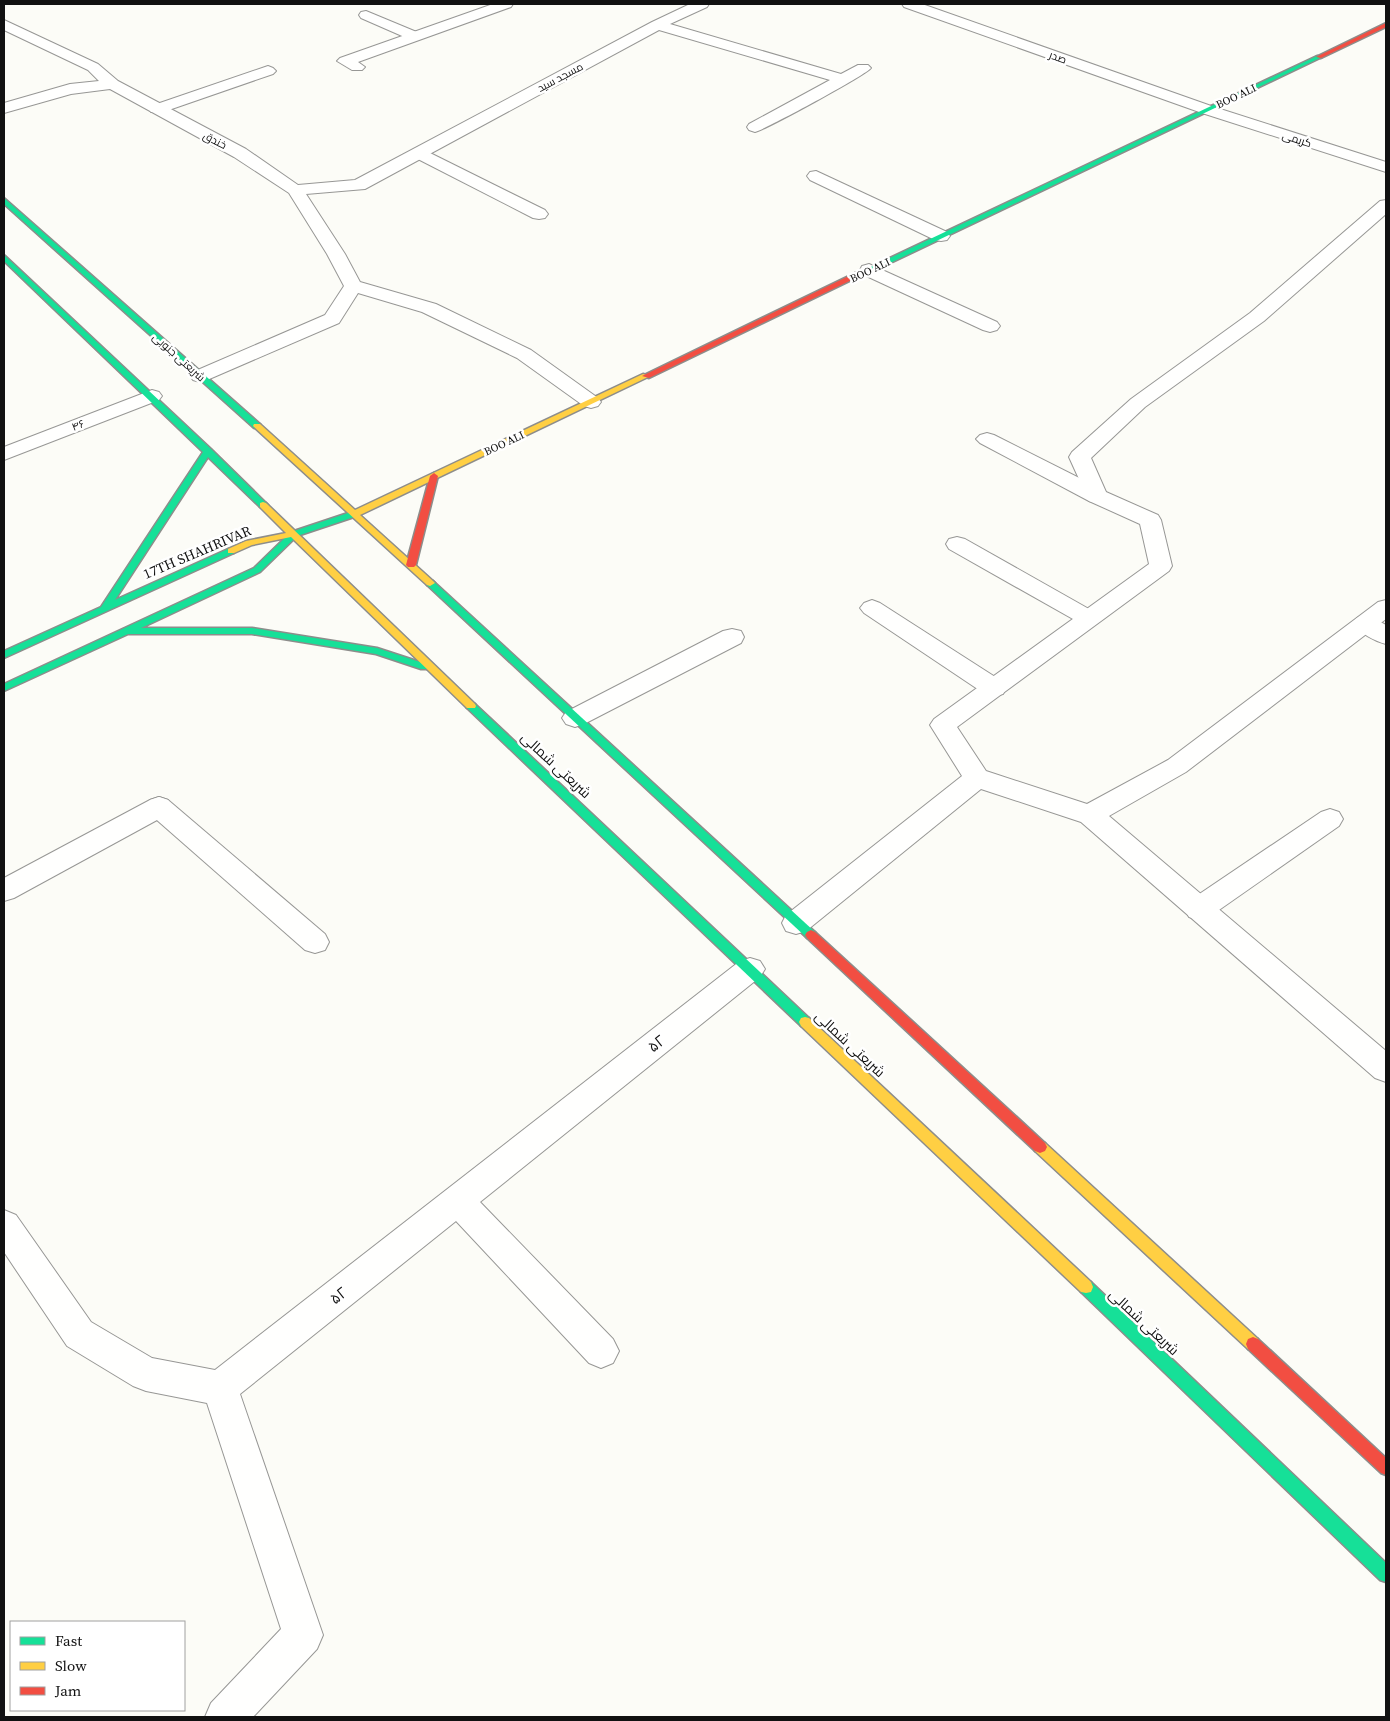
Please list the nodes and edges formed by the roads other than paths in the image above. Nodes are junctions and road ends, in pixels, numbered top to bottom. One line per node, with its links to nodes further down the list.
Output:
1 (506, 4): 8 (street)
2 (702, 4): 6 (street, مسجد سید)
3 (909, 4): 16 (street, صدر)
4 (366, 14): 8 (street)
5 (4, 24): 13 (street, خندق)
6 (657, 25): 12 (street); 18 (street, مسجد سید)
7 (1386, 25): 16 (main road, BOO ALI)
8 (414, 36): 9 (street)
9 (357, 67)
10 (863, 68): 12 (street)
11 (268, 71): 15 (street)
12 (843, 79): 17 (street)
13 (112, 84): 14 (street); 15 (street, خندق)
14 (4, 108)
15 (157, 109): 21 (street, خندق)
16 (1208, 110): 19 (street, کریمی); 25 (main road, BOO ALI)
17 (755, 127)
18 (420, 153): 21 (street); 24 (street)
19 (1386, 168)
20 (816, 176): 25 (street)
21 (295, 190): 28 (street)
22 (4, 200): 30 (main road, شریعتی جنوبی)
23 (1386, 205): 37 (street)
24 (539, 214)
25 (941, 236): 27 (main road, BOO ALI)
26 (4, 257): 31 (main road)
27 (869, 270): 29 (street); 32 (main road, BOO ALI)
28 (353, 286): 30 (street); 32 (street)
29 (990, 326)
30 (200, 376): 38 (main road, شریعتی جنوبی)
31 (152, 396): 34 (main road); 35 (street, ۴۶)
32 (591, 402): 36 (main road, BOO ALI)
33 (987, 439): 37 (street)
34 (208, 451): 39 (main road); 42 (main road)
35 (4, 454)
36 (434, 476): 38 (main road, BOO ALI); 41 (main road)
37 (1097, 496): 45 (street)
38 (354, 514): 39 (main road, 17TH SHAHRIVAR); 41 (main road)
39 (294, 534): 42 (main road, 17TH SHAHRIVAR); 47 (main road); 50 (main road, شریعتی شمالی)
40 (957, 544): 45 (street)
41 (411, 565): 53 (main road)
42 (106, 607): 49 (main road, 17TH SHAHRIVAR)
43 (1386, 607): 46 (street)
44 (872, 608): 52 (street)
45 (1088, 618): 52 (street)
46 (1375, 630): 55 (street)
47 (126, 631): 50 (main road); 51 (main road)
48 (732, 637): 53 (street)
49 (4, 655)
50 (432, 669): 61 (main road, شریعتی شمالی)
51 (4, 688)
52 (994, 688): 54 (street)
53 (575, 718): 59 (main road)
54 (977, 778): 55 (street); 59 (street)
55 (1090, 815): 58 (street)
56 (1330, 819): 58 (street)
57 (4, 890): 60 (street)
58 (1199, 909): 62 (street)
59 (796, 923): 67 (main road)
60 (315, 942)
61 (750, 969): 63 (street, ۵۲); 68 (main road, شریعتی شمالی)
62 (1382, 1059)
63 (458, 1201): 65 (street); 66 (street, ۵۲)
64 (4, 1225): 66 (street)
65 (601, 1351)
66 (220, 1388): 69 (street)
67 (1386, 1468)
68 (1386, 1574)
69 (225, 1717)

